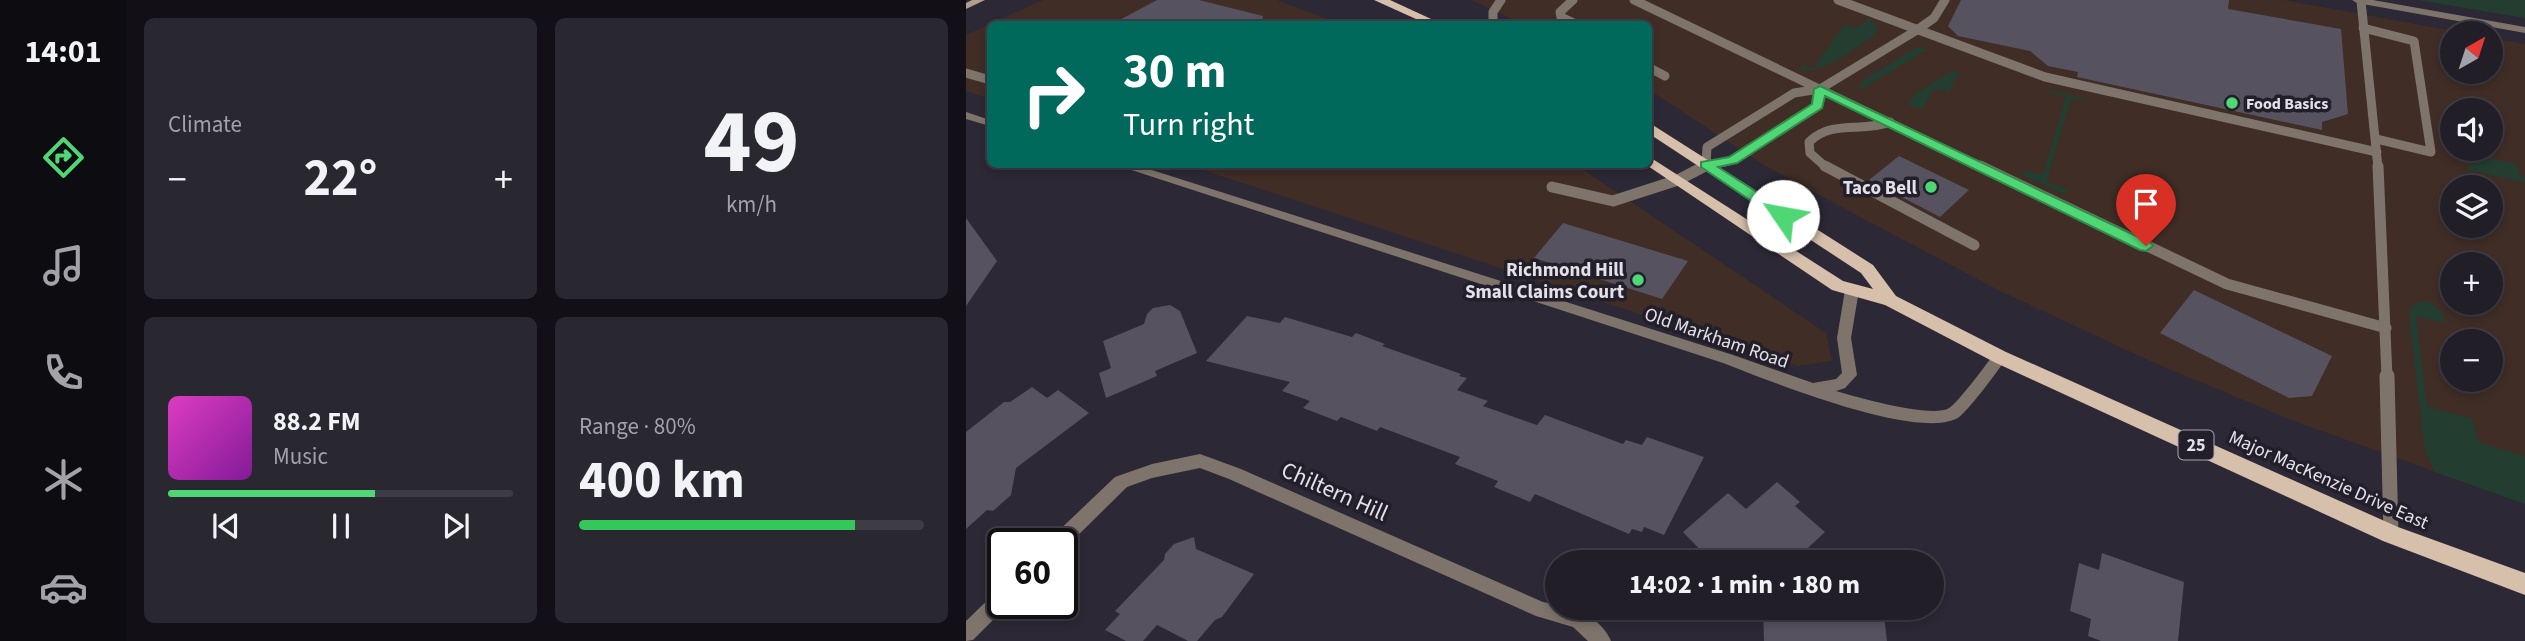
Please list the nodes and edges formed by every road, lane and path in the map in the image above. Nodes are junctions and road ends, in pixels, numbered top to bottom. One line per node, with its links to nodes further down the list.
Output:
1 (980, 0): 9 (main road)
2 (1380, 0): 10 (main road)
3 (1501, 0): 11 (lane)
4 (1573, 0): 12 (lane)
5 (1634, 0): 20 (lane)
6 (1838, 0): 14 (lane)
7 (1945, 0): 14 (lane)
8 (2359, 0): 13 (lane); 15 (street)
9 (966, 6)
10 (1429, 21)
11 (1493, 21)
12 (1570, 21)
13 (2363, 28): 25 (lane); 25 (lane)
14 (1917, 30): 20 (lane); 25 (lane)
15 (2525, 30)
16 (1652, 69): 18 (lane)
17 (966, 73): 19 (lane)
18 (1665, 76)
19 (987, 79)
20 (1820, 89): 23 (lane); 27 (lane); 27 (lane)
21 (966, 115): 22 (street)
22 (987, 122)
23 (1890, 122): 31 (lane); 34 (lane)
24 (1652, 130): 27 (main road, Major MacKenzie Drive East / 25)
25 (2377, 146): 34 (lane)
26 (1652, 163): 29 (main road, Major MacKenzie Drive East / 25)
27 (1706, 164): 29 (lane); 33 (main road, Major MacKenzie Drive East / 25)
28 (1131, 168): 36 (street, Old Markham Road)
29 (1678, 180): 30 (lane); 32 (main road, Major MacKenzie Drive East / 25)
30 (1552, 187)
31 (1975, 245)
32 (1852, 290): 33 (main road, Major MacKenzie Drive East / 25); 36 (street)
33 (1891, 300): 35 (main road, Major MacKenzie Drive East / 25)
34 (2386, 328): 38 (lane)
35 (2000, 357): 36 (street, Old Markham Road); 38 (main road, Major MacKenzie Drive East / 25)
36 (1809, 390)
37 (1074, 528): 42 (street, Chiltern Hill)
38 (2392, 534): 39 (main road, Major MacKenzie Drive East / 25)
39 (2525, 584)
40 (987, 613): 41 (street)
41 (966, 634)
42 (1602, 641)

